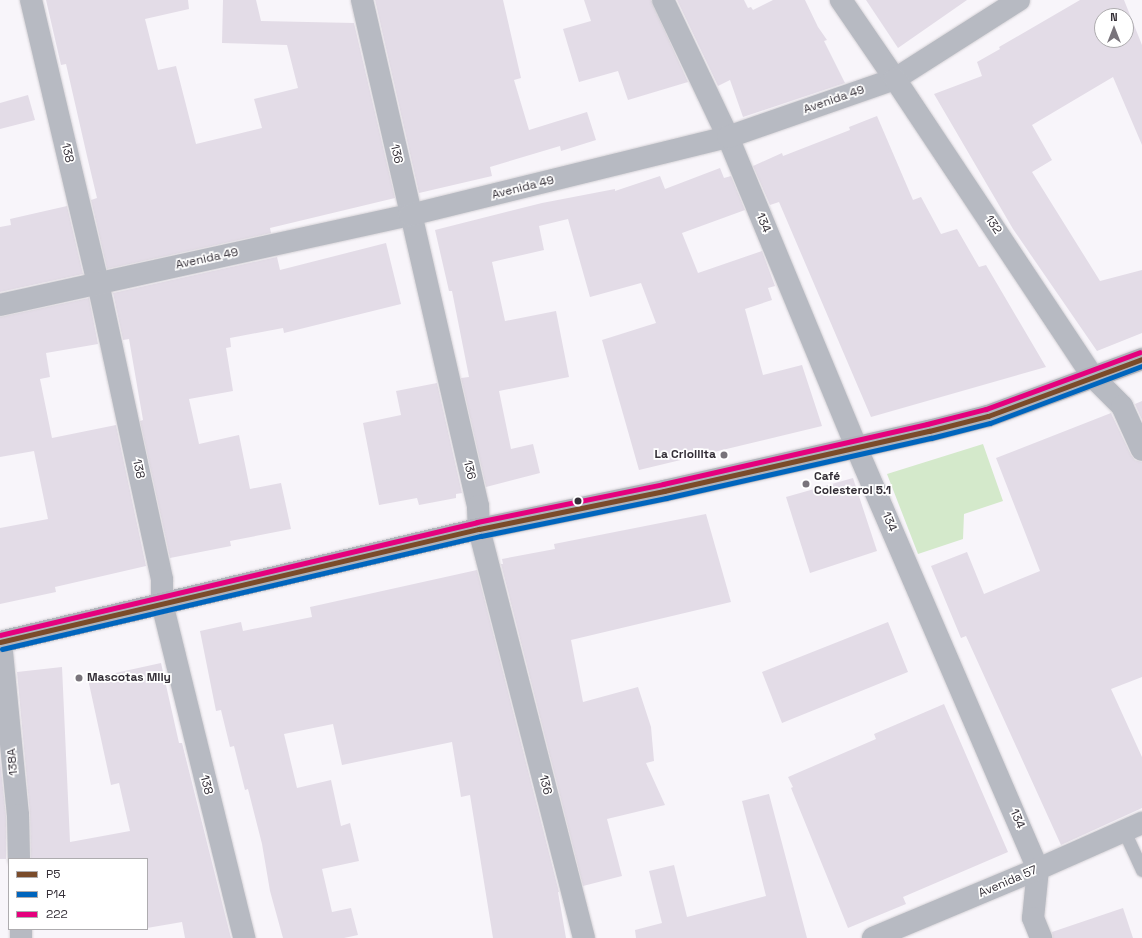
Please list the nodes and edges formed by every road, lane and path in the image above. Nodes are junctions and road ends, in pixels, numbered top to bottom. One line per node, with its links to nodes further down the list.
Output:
1 (31, 0): 9 (street, 138)
2 (362, 0): 8 (street, 136)
3 (663, 0): 7 (street, 134)
4 (841, 0): 6 (street, 132)
5 (1019, 0): 6 (street, Avenida 49)
6 (895, 79): 7 (street, Avenida 49); 12 (street, 132)
7 (728, 137): 8 (street, Avenida 49); 13 (street, 134)
8 (410, 216): 9 (street, Avenida 49); 15 (street, 136)
9 (98, 283): 10 (street, Avenida 49); 16 (street, 138)
10 (0, 305)
11 (1142, 359): 12 (main road)
12 (1093, 377): 13 (main road); 14 (street, 132)
13 (857, 449): 15 (main road); 20 (street, 134)
14 (1142, 450)
15 (479, 529): 16 (main road); 23 (street, 136)
16 (162, 604): 17 (main road); 22 (street, 138)
17 (1, 642): 19 (street, 138A)
18 (1133, 827): 20 (street, Avenida 57); 21 (lane)
19 (19, 858)
20 (1038, 869): 24 (street, Avenida 57); 25 (street, 134)
21 (1142, 870)
22 (244, 938)
23 (584, 938)
24 (873, 938)
25 (1041, 938)

